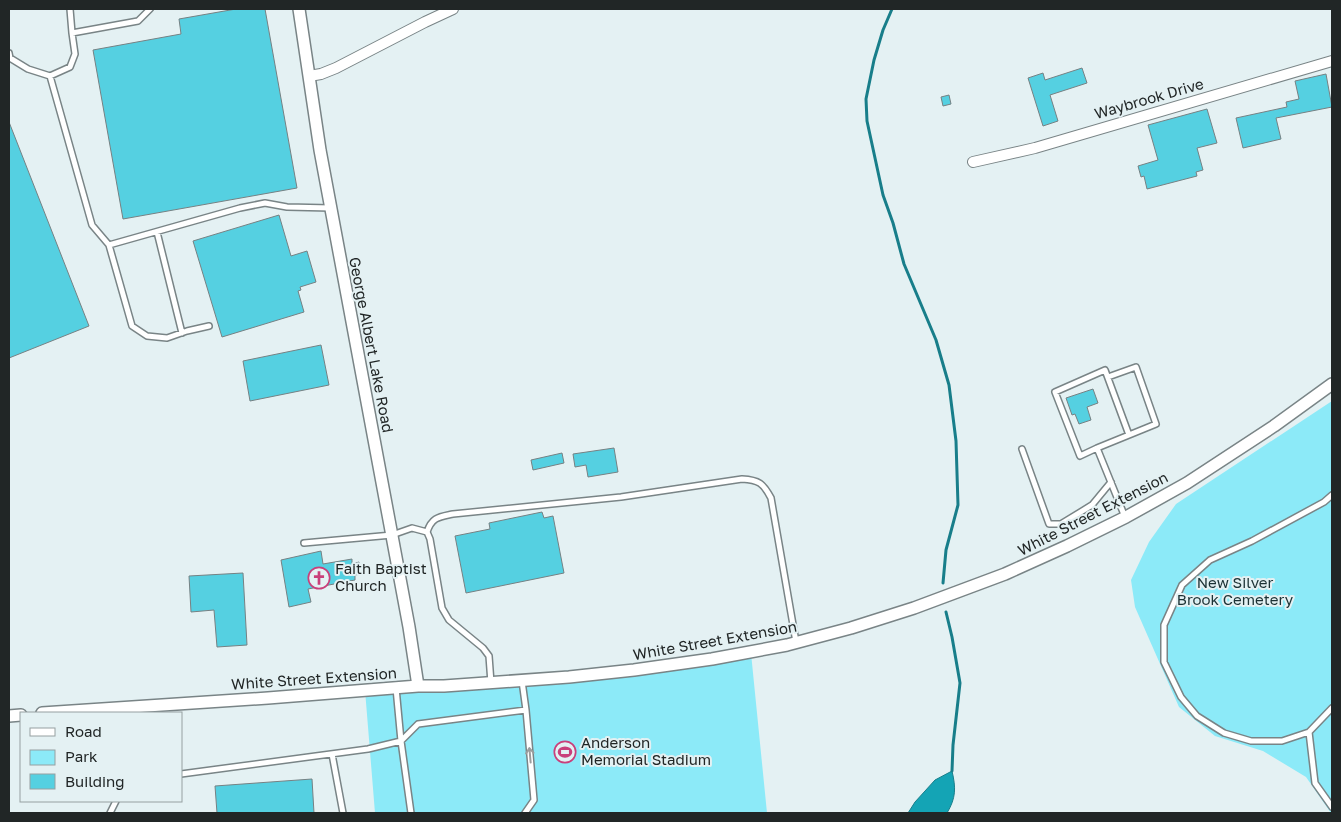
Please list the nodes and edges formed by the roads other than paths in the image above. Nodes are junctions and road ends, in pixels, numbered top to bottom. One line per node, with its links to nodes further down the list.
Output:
1 (70, 9): 5 (lane)
2 (150, 9): 5 (lane)
3 (299, 9): 9 (street, George Albert Lake Road)
4 (453, 9): 9 (street)
5 (72, 33): 8 (lane)
6 (9, 53): 8 (lane)
7 (1332, 61): 10 (street, Waybrook Drive)
8 (50, 76): 13 (lane)
9 (309, 76): 11 (street, George Albert Lake Road)
10 (973, 162)
11 (331, 208): 12 (lane); 25 (street, George Albert Lake Road)
12 (157, 232): 13 (lane); 15 (lane)
13 (109, 246): 15 (lane)
14 (209, 326): 15 (lane)
15 (182, 333)
16 (1108, 377): 18 (lane); 18 (lane); 19 (lane)
17 (1332, 384): 23 (street, White Street Extension)
18 (1129, 435): 19 (lane)
19 (1097, 448): 21 (lane)
20 (1022, 449): 21 (lane)
21 (1111, 482): 23 (lane)
22 (1332, 495): 36 (lane)
23 (1126, 517): 27 (street, White Street Extension)
24 (427, 532): 25 (lane); 27 (lane); 29 (lane)
25 (392, 535): 26 (lane); 30 (street, George Albert Lake Road)
26 (304, 543)
27 (796, 642): 28 (street, White Street Extension)
28 (522, 681): 29 (street, White Street Extension); 34 (lane)
29 (491, 683): 30 (street, White Street Extension)
30 (418, 686): 31 (street, White Street Extension)
31 (396, 688): 33 (street, White Street Extension); 37 (lane)
32 (1332, 708): 36 (lane)
33 (155, 709): 35 (street, White Street Extension)
34 (526, 710): 37 (lane); 43 (lane, one-way to 34)
35 (70, 712)
36 (1310, 732): 40 (lane)
37 (401, 741): 38 (lane); 42 (lane)
38 (332, 754): 39 (lane); 41 (lane)
39 (182, 774)
40 (1332, 807)
41 (343, 813)
42 (411, 813)
43 (525, 813)

